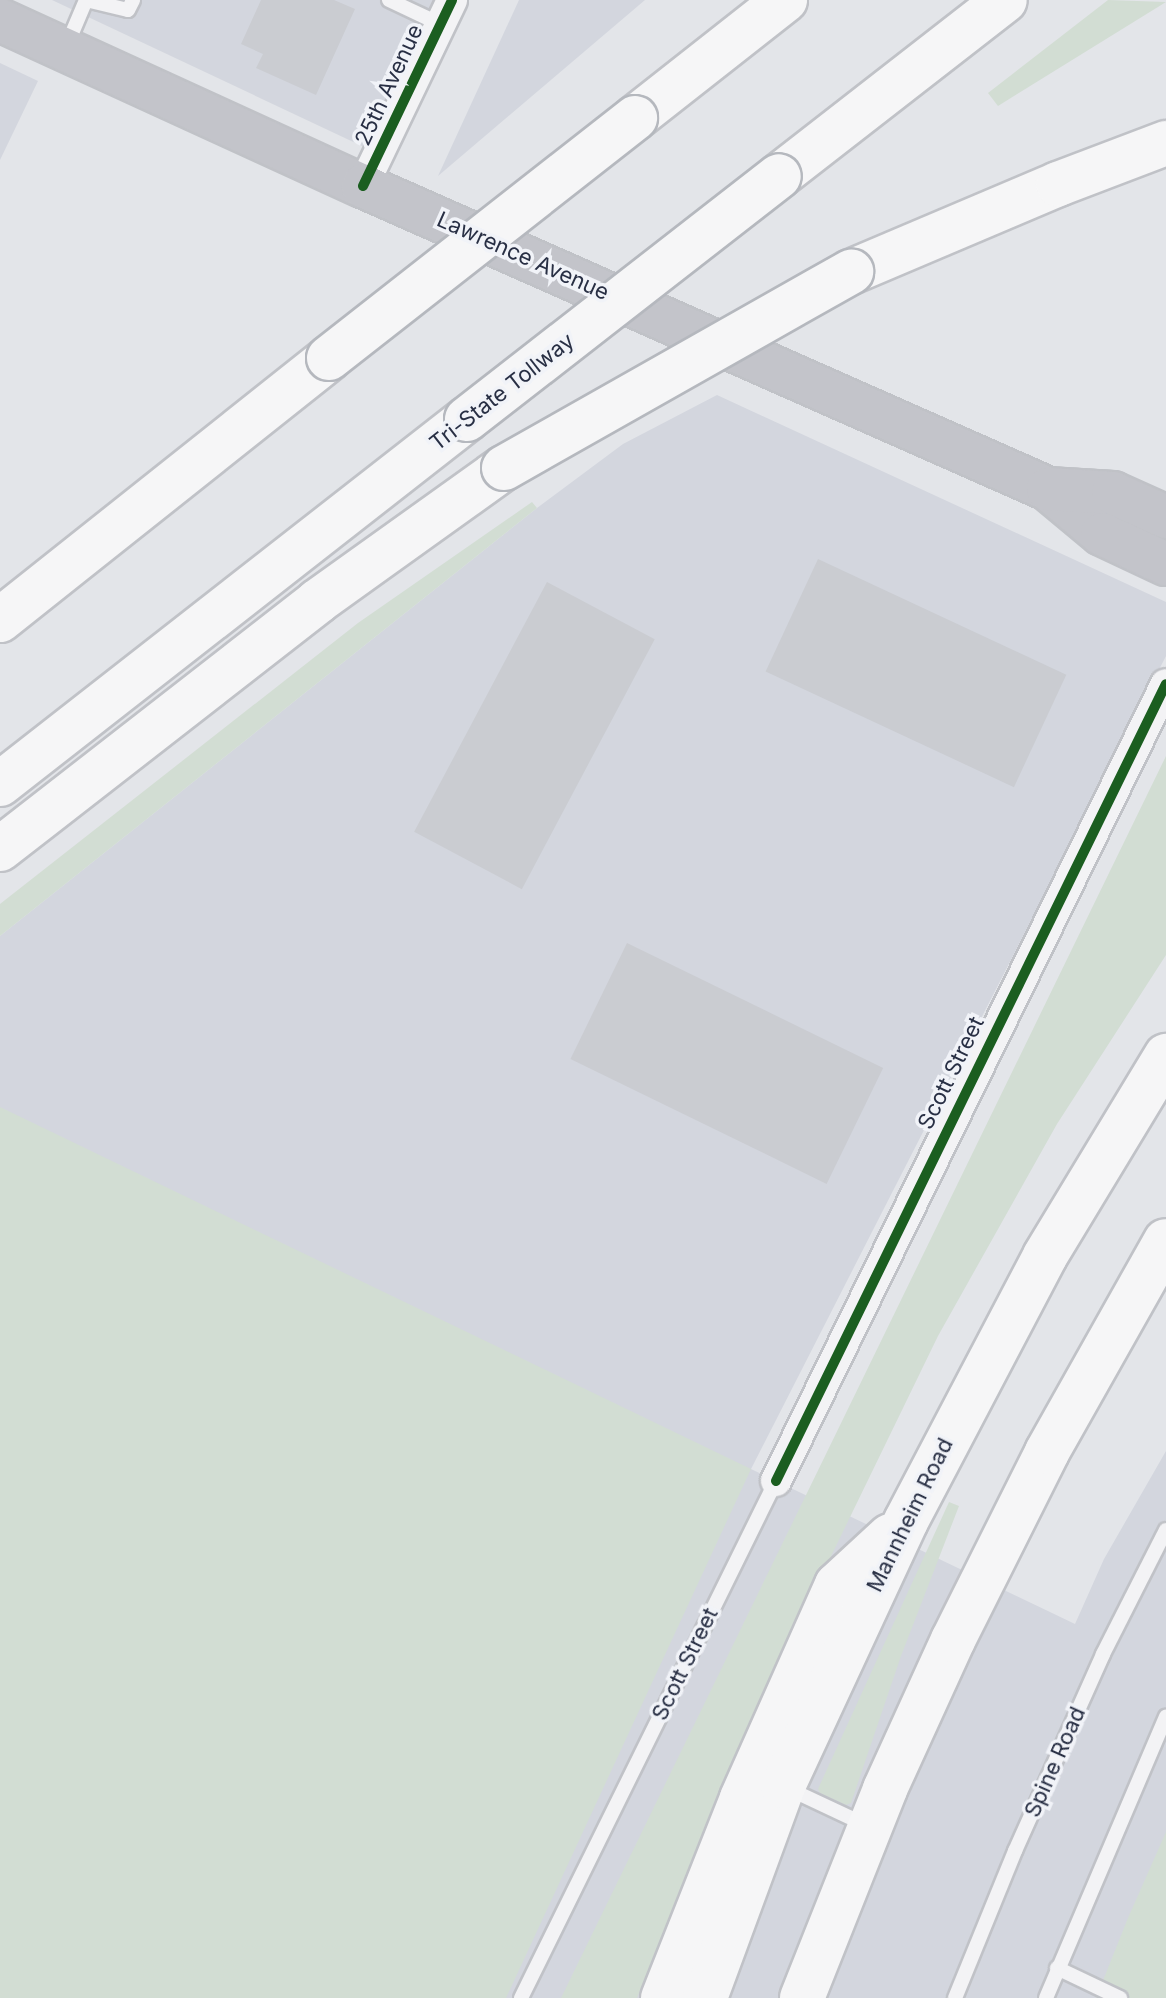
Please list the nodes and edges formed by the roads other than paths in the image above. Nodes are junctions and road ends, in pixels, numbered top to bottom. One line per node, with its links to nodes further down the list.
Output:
1 (86, 0): 2 (lane); 8 (lane)
2 (133, 0)
3 (389, 0): 6 (lane)
4 (785, 0): 16 (main road, bridge)
5 (1005, 0): 18 (main road, Tri-State Tollway, bridge)
6 (446, 12): 12 (street, 25th Avenue)
7 (0, 20): 8 (main road, Lawrence Avenue)
8 (65, 50): 12 (main road, Lawrence Avenue)
9 (1166, 116): 11 (main road)
10 (1166, 143): 11 (main road)
11 (1058, 184): 19 (main road, bridge)
12 (363, 186): 13 (main road, Lawrence Avenue)
13 (1048, 489): 14 (main road, Lawrence Avenue); 15 (main road, Lawrence Avenue)
14 (1166, 517)
15 (1166, 564)
16 (0, 620)
17 (1166, 684): 22 (street, Scott Street)
18 (0, 784)
19 (0, 849)
20 (1164, 1056): 23 (main road, Mannheim Road)
21 (1166, 1241): 27 (main road)
22 (776, 1481): 29 (lane, Scott Street)
23 (906, 1521): 26 (main road, Mannheim Road); 30 (main road)
24 (1166, 1530): 33 (lane, Spine Road)
25 (1166, 1717): 28 (lane)
26 (783, 1786): 27 (lane); 31 (main road, Mannheim Road)
27 (869, 1827): 32 (main road)
28 (1057, 1968): 34 (lane); 35 (lane)
29 (521, 1998)
30 (663, 1998)
31 (705, 1998)
32 (802, 1998)
33 (955, 1998)
34 (1046, 1998)
35 (1120, 1998)

